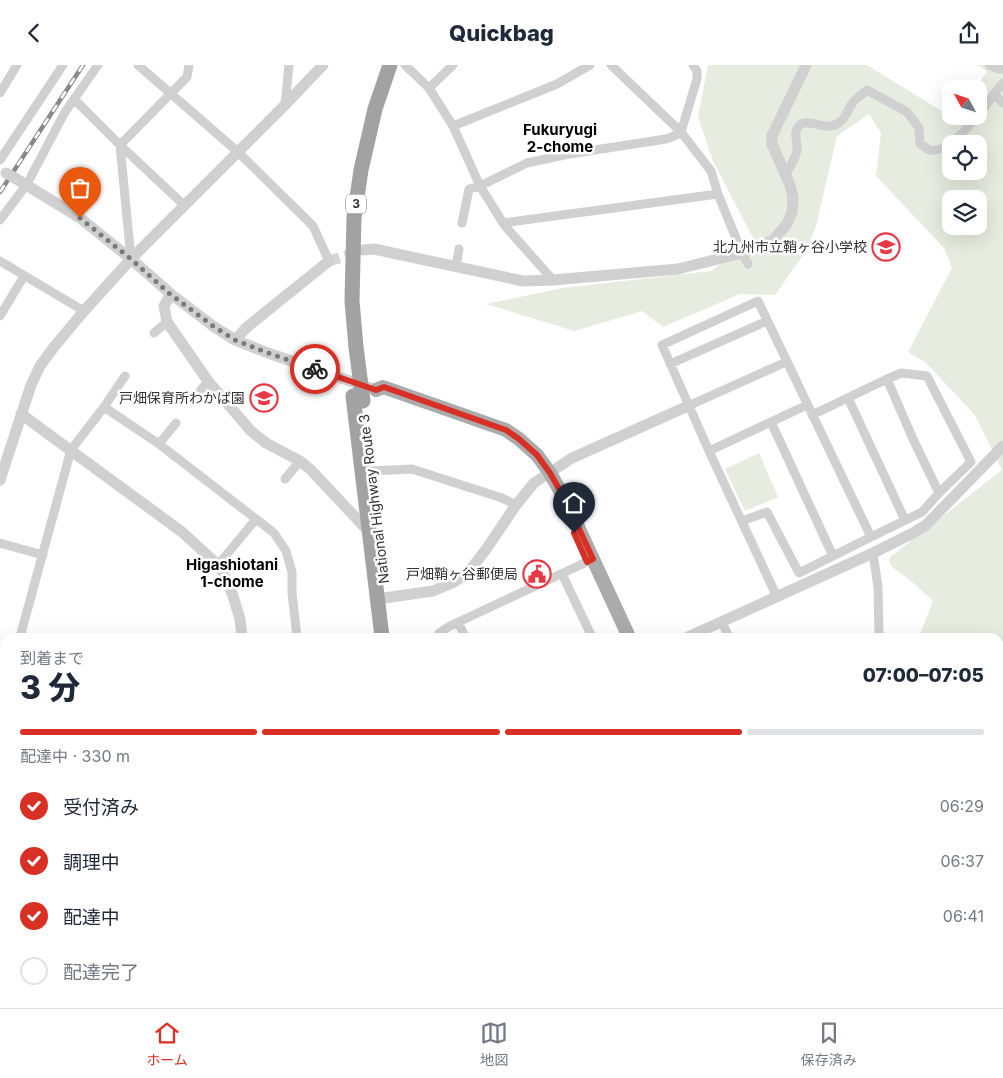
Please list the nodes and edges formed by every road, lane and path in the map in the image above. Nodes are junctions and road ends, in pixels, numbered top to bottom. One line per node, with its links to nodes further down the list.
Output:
1 (17, 65): 20 (street)
2 (63, 65): 32 (street)
3 (98, 65): 23 (street)
4 (138, 65): 21 (street)
5 (189, 65): 21 (street)
6 (289, 65): 26 (street)
7 (323, 65): 26 (street)
8 (381, 65): 59 (highway, National Highway Route 3 / 3)
9 (390, 65): 59 (highway, National Highway Route 3 / 3)
10 (405, 65): 19 (street)
11 (453, 65): 19 (street)
12 (590, 65): 28 (street)
13 (611, 65): 29 (street)
14 (693, 65): 29 (street)
15 (806, 65): 34 (street)
16 (989, 65): 17 (street)
17 (1003, 69)
18 (1003, 83): 22 (street)
19 (429, 88): 28 (street)
20 (0, 93)
21 (171, 93): 30 (street); 31 (street)
22 (994, 94): 24 (street); 25 (street)
23 (74, 99): 30 (street); 35 (street)
24 (988, 102)
25 (1003, 103)
26 (285, 105): 31 (street)
27 (970, 125): 34 (street)
28 (453, 127): 36 (street)
29 (681, 131): 36 (street); 37 (street)
30 (120, 145): 38 (street); 45 (street)
31 (238, 152): 38 (street); 47 (street)
32 (0, 160)
33 (7, 173): 35 (street)
34 (786, 175): 44 (street)
35 (27, 184): 39 (street); 45 (street)
36 (480, 185): 40 (street); 41 (street)
37 (718, 194): 41 (street); 44 (street)
38 (185, 206): 45 (street)
39 (0, 220)
40 (462, 223)
41 (503, 223): 51 (street)
42 (459, 249): 49 (street)
43 (363, 250): 49 (street)
44 (742, 253): 48 (street); 51 (street)
45 (131, 259): 52 (street); 53 (street)
46 (0, 261): 50 (street)
47 (329, 261): 58 (street)
48 (748, 263)
49 (456, 267): 51 (street)
50 (24, 276): 53 (street); 54 (street)
51 (552, 280)
52 (170, 294): 56 (street); 58 (street)
53 (84, 311): 72 (street)
54 (0, 316)
55 (767, 321): 60 (street); 61 (street); 61 (street)
56 (167, 322): 57 (street); 64 (street)
57 (154, 333)
58 (235, 340): 65 (street)
59 (352, 346): 66 (highway, National Highway Route 3 / 3, bridge)
60 (786, 362): 69 (street); 70 (street)
61 (670, 364): 70 (street)
62 (125, 376): 71 (street)
63 (886, 379): 67 (street); 85 (street); 85 (street)
64 (208, 381): 68 (street); 80 (street)
65 (376, 390): 82 (main road)
66 (358, 398): 81 (highway, National Highway Route 3 / 3); 90 (highway, National Highway Route 3 / 3)
67 (848, 398): 73 (street); 88 (street)
68 (192, 401)
69 (807, 405): 73 (street); 74 (street)
70 (688, 406): 79 (street); 82 (street)
71 (104, 407): 76 (street); 78 (street)
72 (21, 414): 78 (street); 83 (street)
73 (812, 415): 91 (street)
74 (771, 422): 79 (street); 95 (street)
75 (176, 423): 76 (street)
76 (159, 444): 87 (street)
77 (1003, 446): 93 (street)
78 (71, 450): 94 (street); 97 (street)
79 (709, 451): 89 (street)
80 (300, 461): 84 (street); 90 (street)
81 (371, 471): 86 (street); 100 (highway, National Highway Route 3 / 3)
82 (547, 475): 86 (street); 96 (main road)
83 (0, 479)
84 (285, 479)
85 (939, 493): 88 (street)
86 (516, 505): 100 (street)
87 (256, 519): 97 (street); 105 (street)
88 (905, 520): 91 (street)
89 (742, 521): 95 (street); 99 (street)
90 (370, 533): 100 (highway, National Highway Route 3 / 3)
91 (870, 537): 95 (street)
92 (0, 543): 94 (street)
93 (872, 553): 99 (street); 115 (street)
94 (43, 555): 103 (street)
95 (833, 556)
96 (590, 561): 98 (street); 111 (main road); 112 (main road)
97 (218, 565): 104 (street)
98 (562, 573): 101 (street); 110 (street)
99 (777, 597): 102 (street)
100 (381, 599): 106 (highway, National Highway Route 3 / 3); 107 (highway, National Highway Route 3 / 3)
101 (458, 622): 108 (street); 109 (street)
102 (722, 623): 113 (street); 114 (street)
103 (21, 633)
104 (242, 633)
105 (297, 633)
106 (382, 633)
107 (389, 633)
108 (439, 633)
109 (463, 633)
110 (590, 633)
111 (619, 633)
112 (627, 633)
113 (698, 633)
114 (727, 633)
115 (879, 633)

